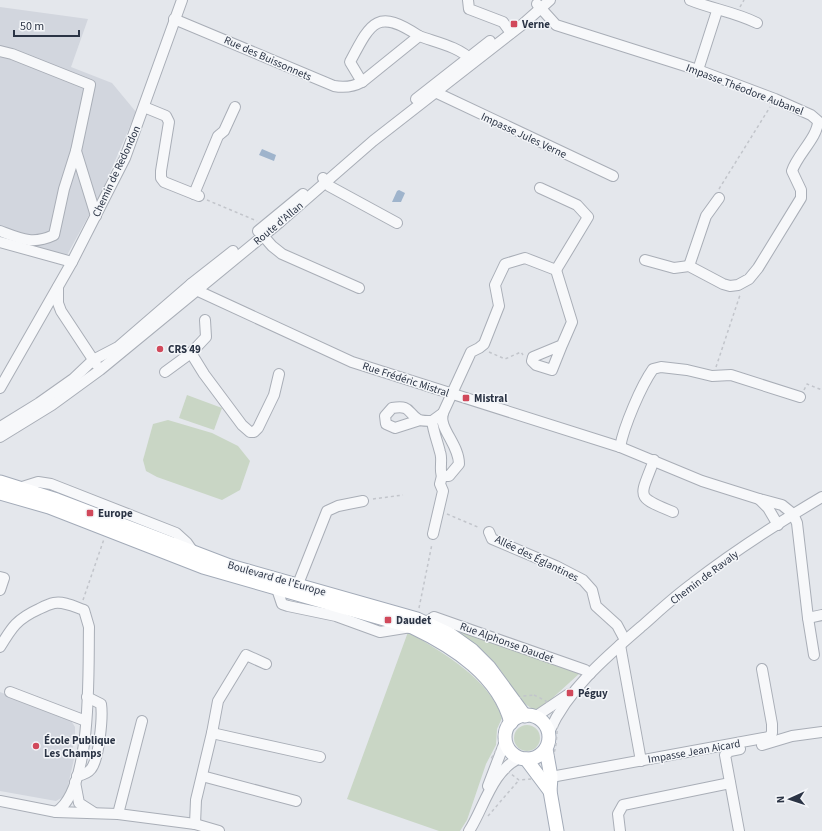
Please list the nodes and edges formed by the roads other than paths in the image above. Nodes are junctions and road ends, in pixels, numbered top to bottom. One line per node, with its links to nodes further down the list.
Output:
1 (182, 0): 7 (street, Chemin de Redondon)
2 (468, 0): 9 (street)
3 (550, 0): 5 (street, Route d'Allan)
4 (690, 0): 6 (street)
5 (540, 4): 9 (street, Route d'Allan); 15 (street, Impasse Théodore Aubanel)
6 (718, 11): 8 (street); 15 (street)
7 (174, 19): 16 (street, Rue des Buissonnets); 18 (street, Chemin de Redondon)
8 (756, 23)
9 (509, 31): 13 (street, Route d'Allan)
10 (419, 36): 11 (street); 16 (street, Rue des Buissonnets); 16 (street)
11 (452, 49): 13 (street); 14 (street)
12 (0, 51): 20 (street)
13 (471, 60): 14 (street, Route d'Allan)
14 (462, 67): 17 (street, Route d'Allan)
15 (698, 70): 32 (street, Impasse Théodore Aubanel)
16 (362, 82)
17 (433, 90): 21 (street, Impasse Jules Verne); 22 (street, Route d'Allan)
18 (144, 107): 19 (street); 25 (street, Chemin de Redondon)
19 (235, 107)
20 (76, 151): 25 (street); 28 (street)
21 (613, 176)
22 (324, 180): 26 (street); 27 (street, Route d'Allan)
23 (540, 188): 33 (street)
24 (719, 198): 32 (street)
25 (96, 216): 31 (street, Chemin de Redondon)
26 (397, 223)
27 (261, 230): 35 (street, Route d'Allan); 36 (street)
28 (0, 231)
29 (0, 242): 31 (street)
30 (645, 260): 32 (street)
31 (72, 262): 34 (street, Chemin de Redondon)
32 (689, 266)
33 (556, 270): 41 (street); 48 (street)
34 (58, 287): 37 (street); 38 (street, Chemin de Redondon)
35 (194, 287): 40 (street, Route d'Allan); 48 (street, Rue Frédéric Mistral)
36 (358, 288)
37 (61, 311): 38 (street); 43 (street)
38 (43, 312): 47 (street, Chemin de Redondon)
39 (205, 320): 42 (street)
40 (139, 335): 43 (street, Route d'Allan); 44 (street, Route d'Allan)
41 (562, 346): 41 (street)
42 (191, 353): 45 (street); 46 (street)
43 (93, 360): 44 (street); 53 (street, Route d'Allan)
44 (100, 370): 54 (street, Route d'Allan)
45 (165, 372)
46 (279, 374)
47 (0, 388)
48 (453, 394): 50 (street); 55 (street, Rue Frédéric Mistral)
49 (800, 397): 55 (street)
50 (443, 412): 52 (street); 57 (street)
51 (420, 420): 52 (street)
52 (432, 422): 57 (street)
53 (0, 427)
54 (0, 437)
55 (620, 447): 56 (street, Rue Frédéric Mistral)
56 (654, 460): 61 (street, Rue Frédéric Mistral); 63 (street)
57 (442, 476): 67 (street)
58 (0, 482): 70 (main road, Boulevard de l'Europe)
59 (0, 493): 74 (main road, Boulevard de l'Europe)
60 (822, 497): 64 (street, Chemin de Ravaly)
61 (759, 499): 64 (street, Rue Frédéric Mistral); 65 (street)
62 (363, 501): 70 (street)
63 (673, 512)
64 (793, 514): 65 (street, Chemin de Ravaly); 68 (street)
65 (781, 523): 68 (street); 75 (street, Chemin de Ravaly)
66 (490, 532): 75 (street, Allée des Églantines)
67 (433, 534)
68 (798, 534): 73 (street)
69 (0, 577): 71 (street)
70 (298, 584): 74 (main road, Boulevard de l'Europe)
71 (0, 590)
72 (822, 616): 73 (street)
73 (808, 618): 77 (street)
74 (418, 623): 80 (street, Rue Alphonse Daudet); 84 (main road, Boulevard de l'Europe); 87 (main road, Boulevard de l'Europe)
75 (623, 643): 80 (street, Chemin de Ravaly); 95 (street)
76 (0, 647): 83 (street)
77 (814, 655)
78 (266, 664): 90 (street)
79 (762, 669): 95 (street, Impasse Jean Aicard)
80 (590, 674): 81 (street, Chemin de Ravaly)
81 (578, 687): 84 (street, Chemin de Ravaly); 88 (street, Chemin de Ravaly)
82 (10, 692): 85 (street)
83 (87, 697): 85 (street); 98 (street)
84 (530, 716): 87 (main road); 88 (main road)
85 (86, 721): 98 (street)
86 (142, 721): 104 (street)
87 (511, 723): 91 (main road)
88 (549, 732): 92 (main road)
89 (822, 732): 99 (street)
90 (212, 733): 93 (street); 97 (street)
91 (506, 739): 94 (main road); 105 (street)
92 (546, 749): 94 (main road); 96 (main road)
93 (320, 757)
94 (523, 759): 96 (main road); 105 (street)
95 (641, 761): 96 (street, Impasse Jean Aicard)
96 (546, 773): 109 (main road)
97 (202, 776): 101 (street); 106 (street)
98 (76, 779): 102 (street); 103 (street)
99 (730, 783): 110 (street); 111 (street)
100 (0, 801): 102 (street)
101 (296, 801)
102 (56, 812): 103 (street)
103 (99, 814): 104 (street)
104 (118, 814): 106 (street)
105 (483, 815): 108 (street)
106 (195, 824): 107 (street)
107 (219, 831)
108 (469, 831)
109 (557, 831)
110 (620, 831)
111 (740, 831)

